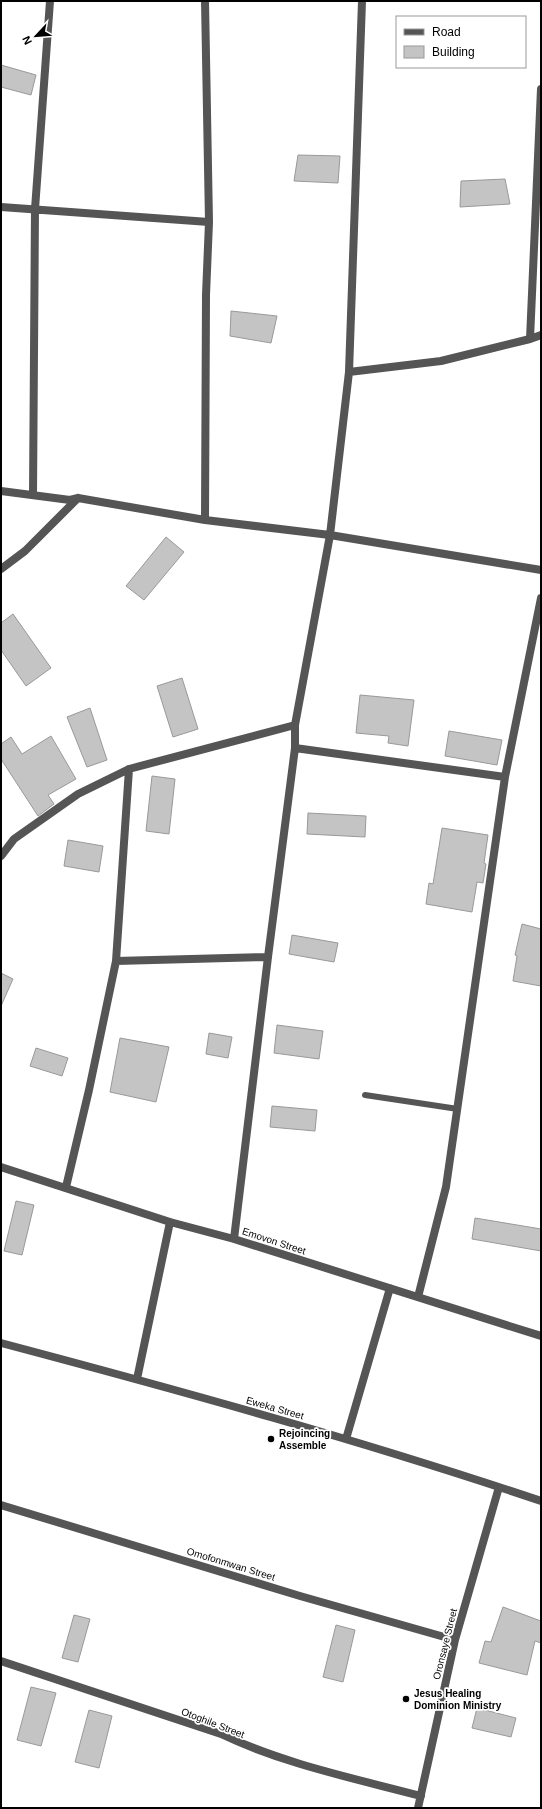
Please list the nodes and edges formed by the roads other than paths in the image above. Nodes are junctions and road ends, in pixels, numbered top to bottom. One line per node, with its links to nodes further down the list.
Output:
1 (50, 1): 6 (street)
2 (205, 1): 7 (street)
3 (362, 1): 10 (street)
4 (541, 89): 9 (street)
5 (1, 207): 6 (street)
6 (35, 209): 7 (street); 12 (street)
7 (209, 222): 14 (street)
8 (541, 335): 9 (street)
9 (530, 339): 10 (street)
10 (349, 372): 15 (street)
11 (1, 491): 12 (street)
12 (33, 495): 13 (street)
13 (78, 498): 14 (street); 16 (street)
14 (205, 520): 15 (street)
15 (330, 535): 17 (street); 19 (street)
16 (1, 569)
17 (541, 570)
18 (541, 598): 22 (street)
19 (295, 725): 20 (street); 21 (street)
20 (295, 748): 22 (street); 24 (street)
21 (129, 769): 23 (street); 25 (street)
22 (505, 778): 27 (street)
23 (1, 856)
24 (268, 958): 25 (street); 31 (street)
25 (116, 961): 29 (street)
26 (365, 1095): 27 (lane)
27 (458, 1109): 33 (street)
28 (1, 1167): 29 (street, Emovon Street)
29 (66, 1188): 30 (street, Emovon Street)
30 (170, 1222): 31 (street, Emovon Street); 36 (street)
31 (234, 1239): 32 (street, Emovon Street)
32 (390, 1288): 33 (street, Emovon Street); 37 (street)
33 (418, 1297): 34 (street, Emovon Street)
34 (541, 1336)
35 (1, 1343): 36 (street, Eweka Street)
36 (137, 1379): 37 (street, Eweka Street)
37 (346, 1439): 38 (street, Eweka Street)
38 (499, 1487): 39 (street, Eweka Street); 41 (street, Oronsaye Street)
39 (541, 1501)
40 (1, 1505): 41 (street, Omofonmwan Street)
41 (455, 1640): 43 (street, Oronsaye Street)
42 (1, 1660): 43 (street, Otoghile Street)
43 (421, 1796): 44 (street, Oronsaye Street)
44 (418, 1808)

